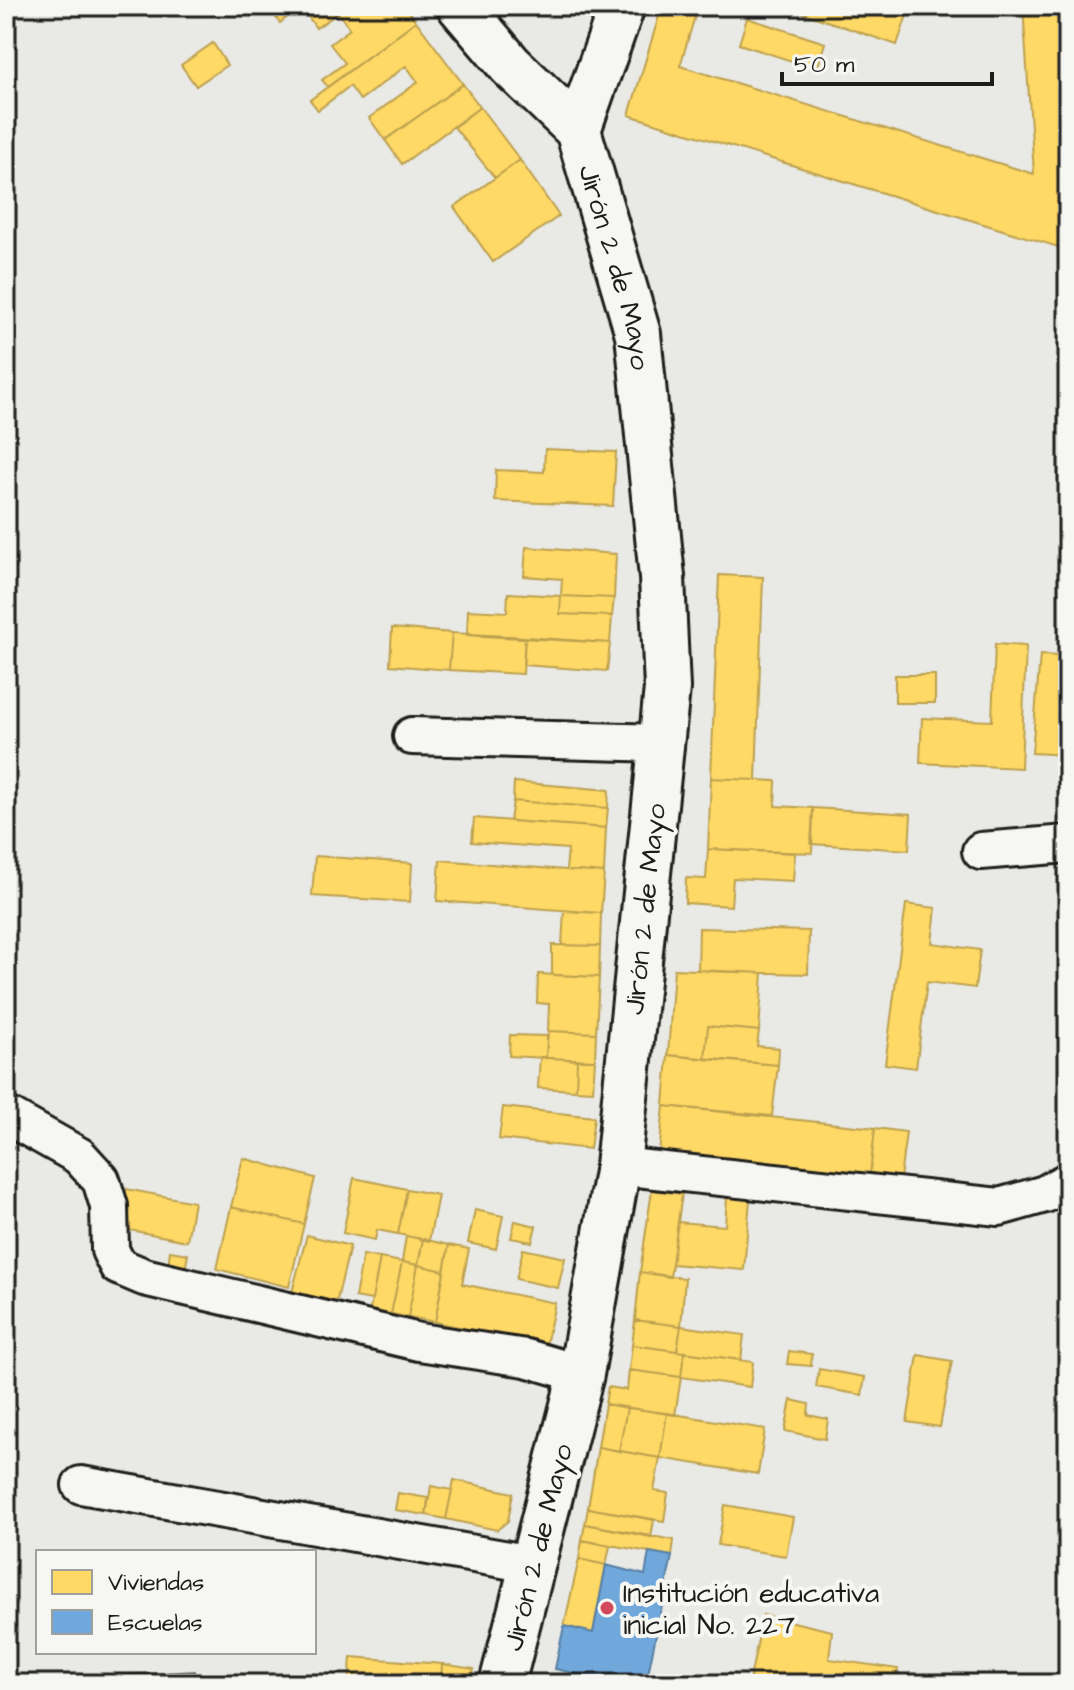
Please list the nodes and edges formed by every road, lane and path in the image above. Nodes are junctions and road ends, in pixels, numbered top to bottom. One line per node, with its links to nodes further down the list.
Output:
1 (460, 6): 3 (main road)
2 (622, 6): 3 (main road)
3 (578, 130): 5 (main road, Jirón 2 de Mayo)
4 (412, 736): 5 (street)
5 (662, 743): 9 (main road, Jirón 2 de Mayo)
6 (1068, 844): 7 (street)
7 (981, 851)
8 (6, 1115): 11 (street)
9 (618, 1166): 10 (street); 11 (main road, Jirón 2 de Mayo)
10 (1068, 1181)
11 (581, 1374): 13 (main road, Jirón 2 de Mayo)
12 (81, 1485): 13 (street)
13 (531, 1564): 14 (main road, Jirón 2 de Mayo)
14 (502, 1684)

